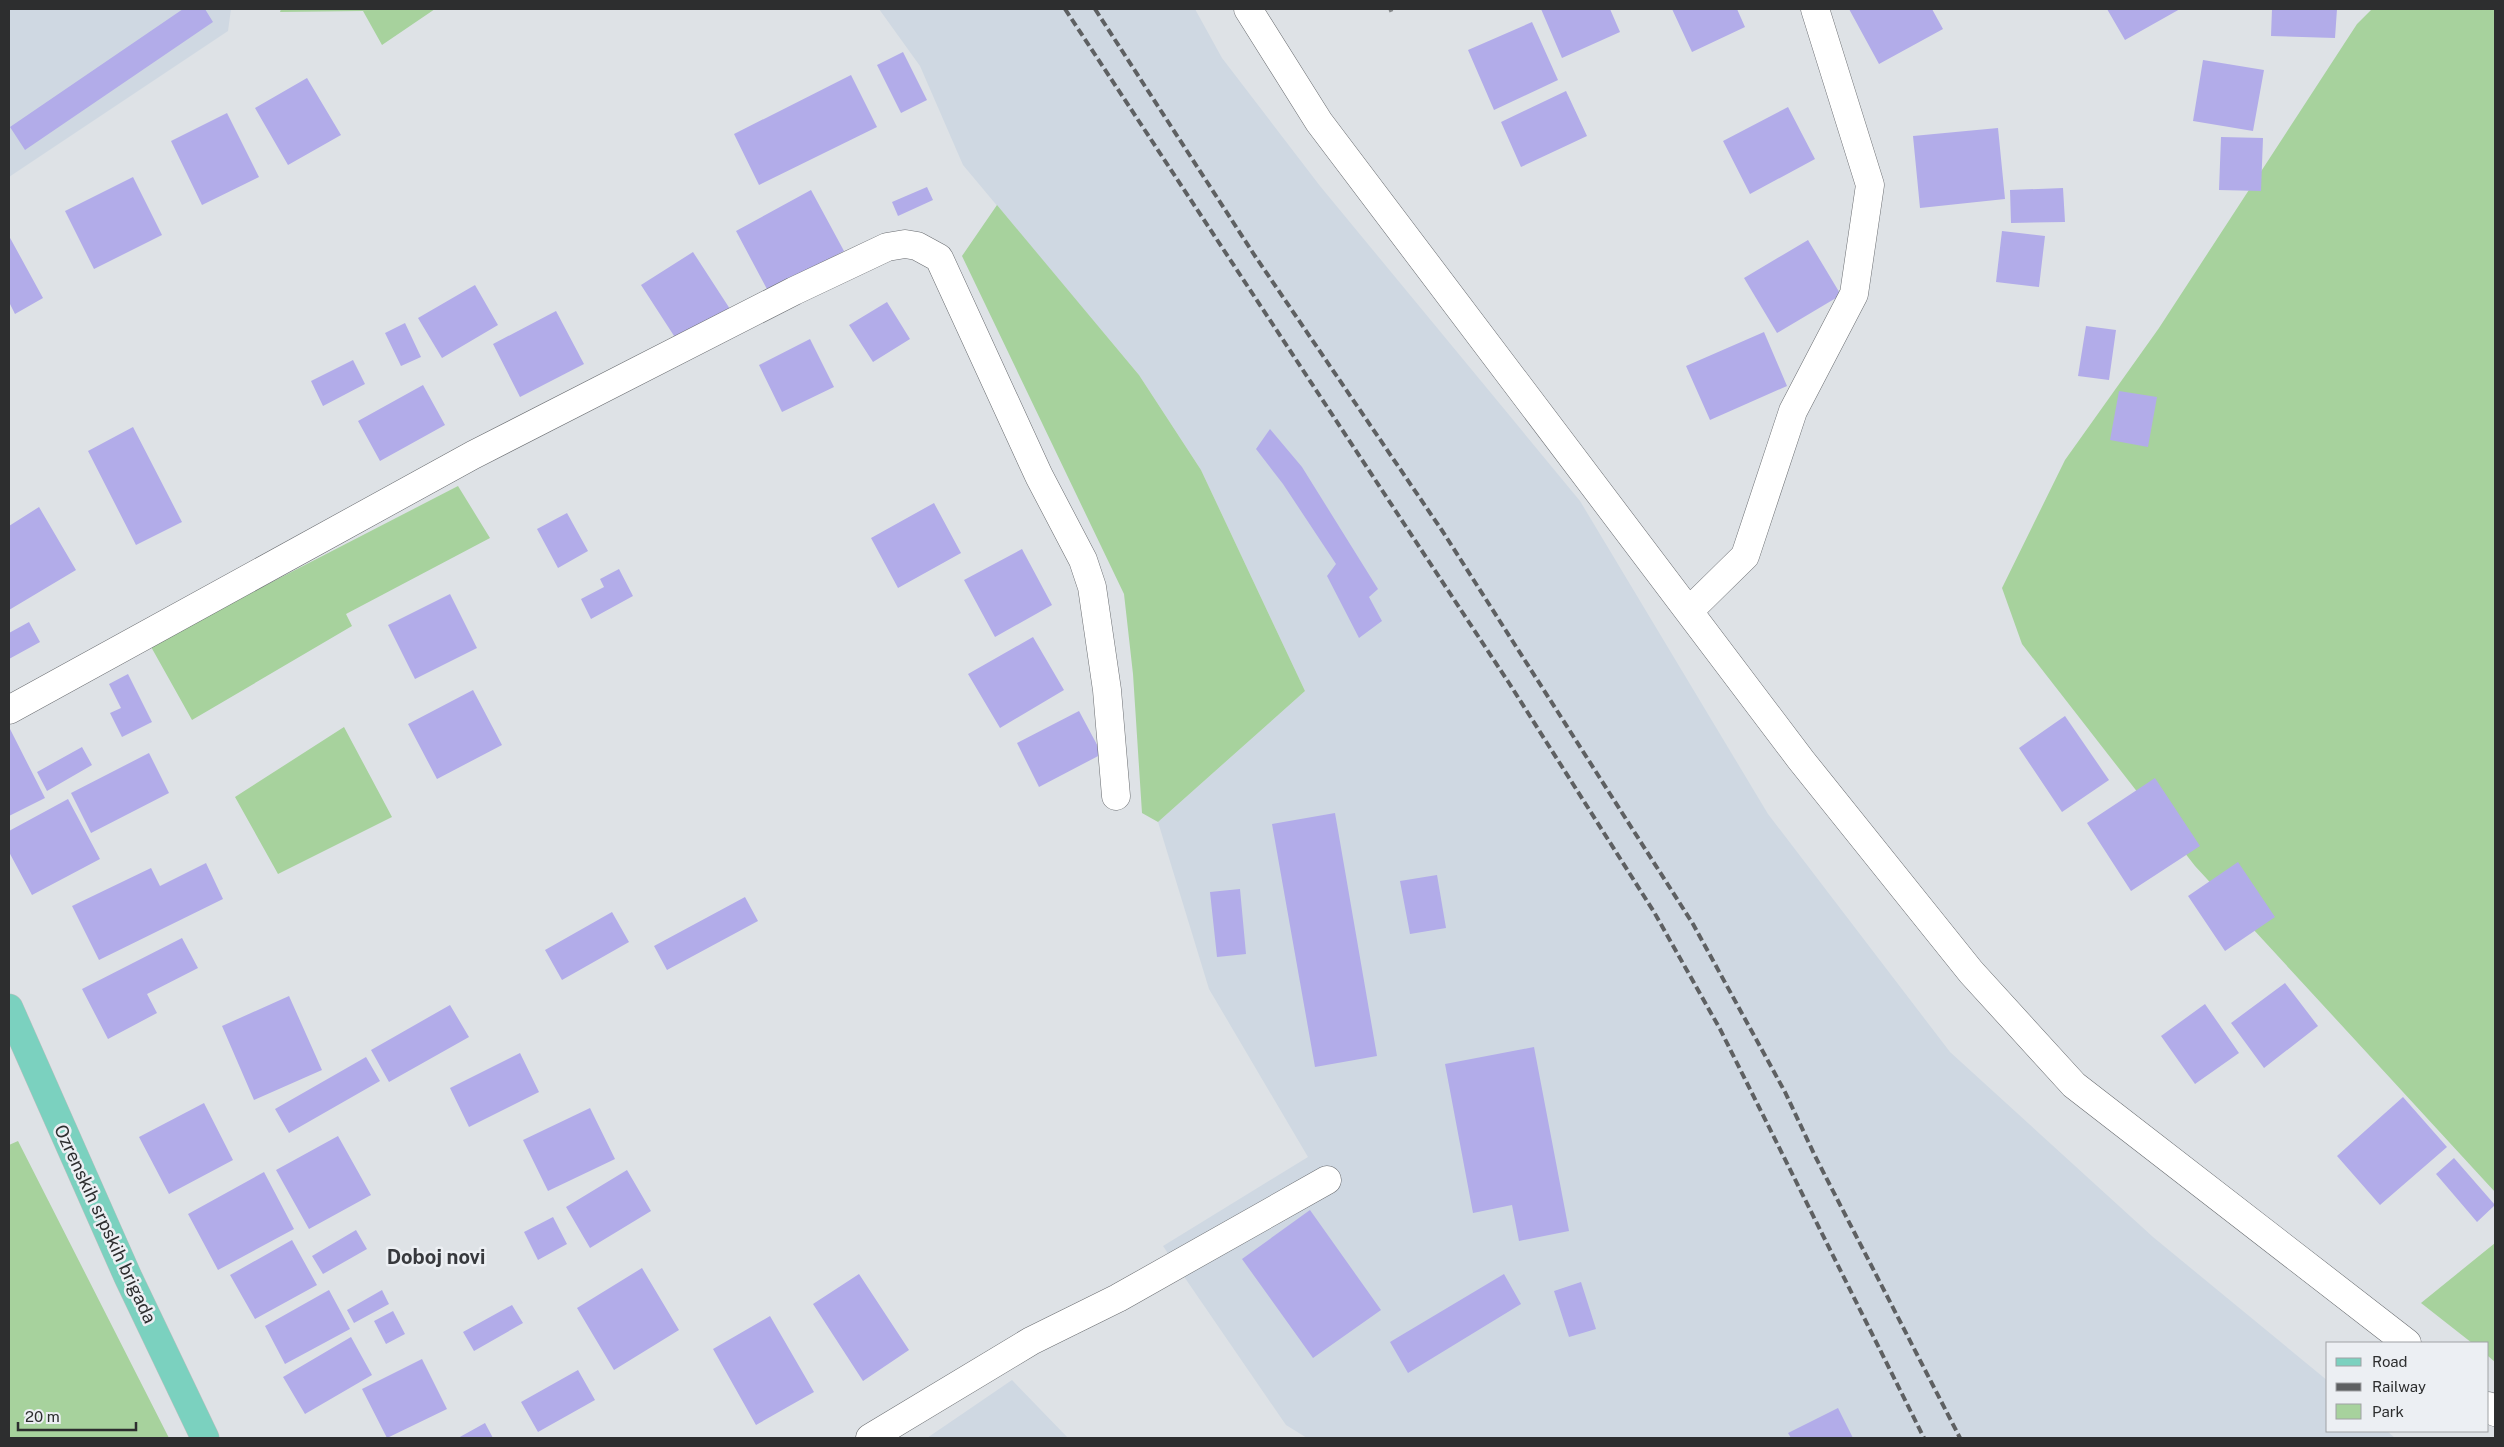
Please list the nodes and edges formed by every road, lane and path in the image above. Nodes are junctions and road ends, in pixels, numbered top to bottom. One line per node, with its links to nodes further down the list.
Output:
1 (1248, 9): 5 (street)
2 (1394, 9): 4 (path)
3 (1815, 9): 5 (street)
4 (1389, 11)
5 (1689, 611): 10 (street)
6 (9, 710): 7 (street)
7 (1116, 796)
8 (9, 1008): 11 (main road, Ozrenskih srpskih brigada)
9 (1327, 1180): 12 (street)
10 (2406, 1342)
11 (205, 1438)
12 (870, 1438)

